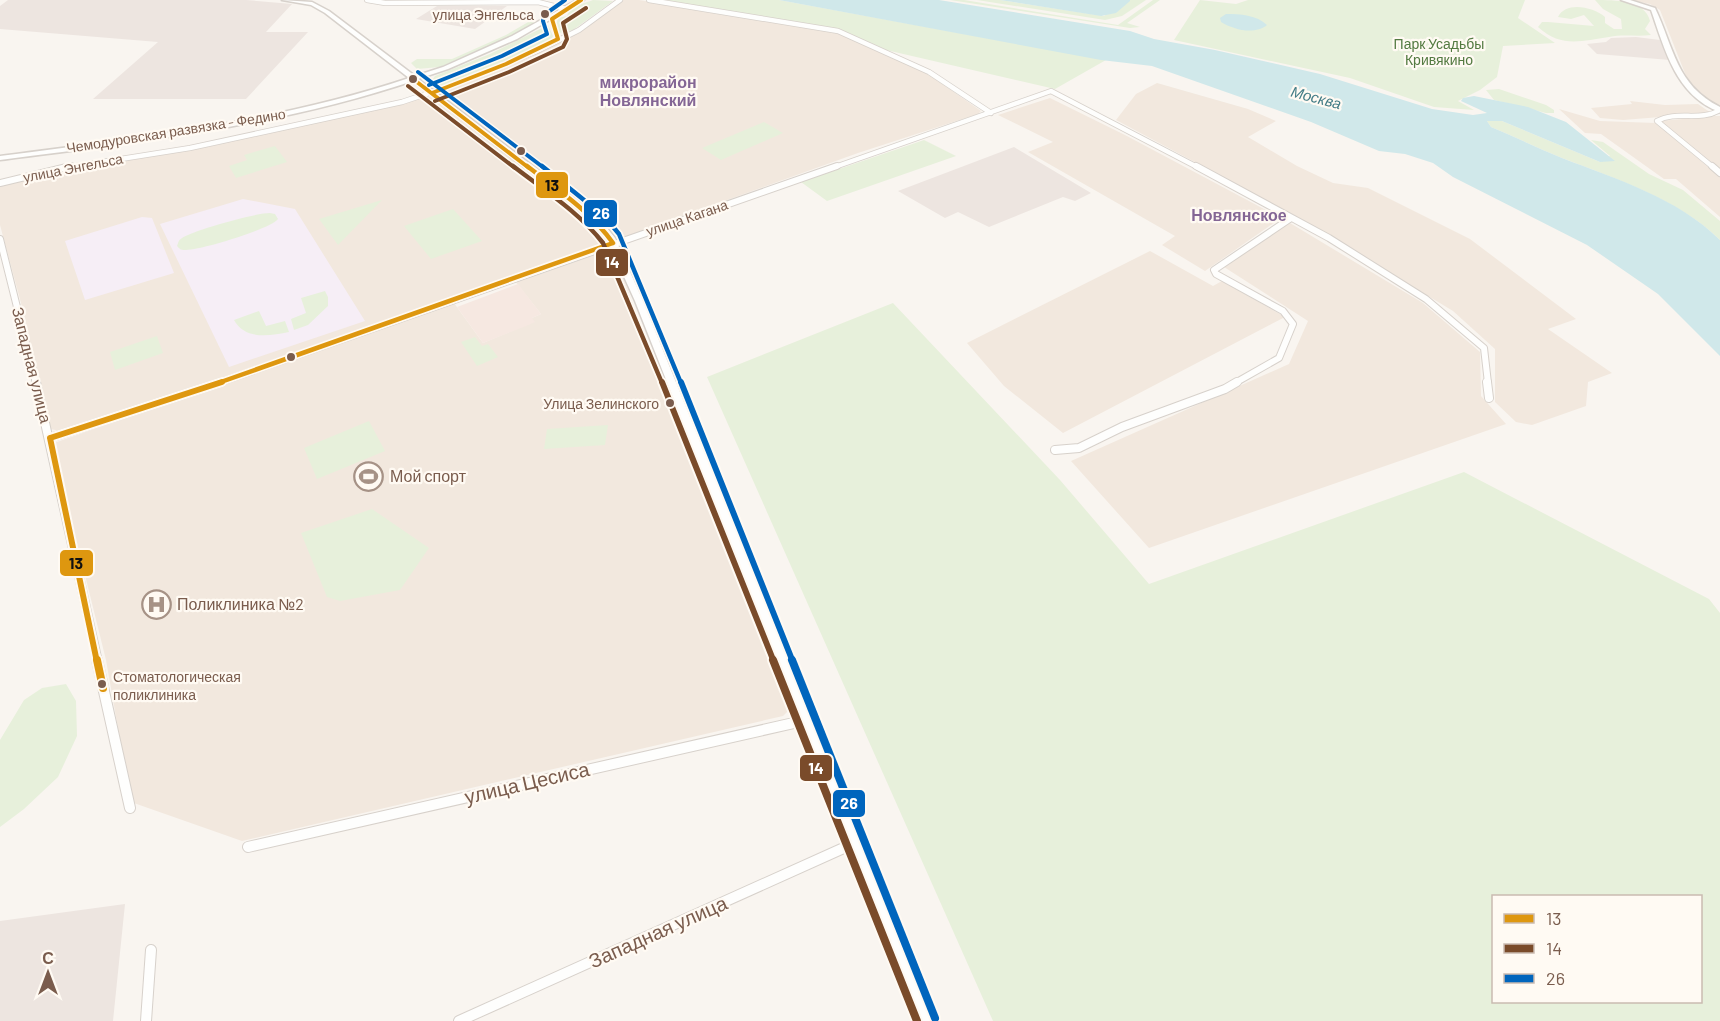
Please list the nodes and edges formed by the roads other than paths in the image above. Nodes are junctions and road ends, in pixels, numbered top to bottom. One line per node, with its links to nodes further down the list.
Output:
1 (285, 0): 10 (street)
2 (367, 0): 7 (street)
3 (581, 0): 7 (street, Чемодуровская развязка - Федино)
4 (620, 0): 9 (street, улица Энгельса)
5 (649, 0): 13 (street)
6 (1624, 0): 12 (street)
7 (566, 9): 8 (street, Чемодуровская развязка - Федино)
8 (552, 19): 9 (street); 10 (street, Чемодуровская развязка - Федино)
9 (557, 38): 11 (street, улица Энгельса)
10 (414, 79): 11 (street); 14 (street, Чемодуровская развязка - Федино)
11 (432, 93): 16 (street, улица Энгельса); 19 (street)
12 (1720, 110): 15 (street)
13 (991, 113): 17 (street, улица Кагана); 19 (street, улица Кагана)
14 (0, 158)
15 (1720, 173)
16 (0, 183)
17 (1291, 218): 20 (street); 22 (street)
18 (0, 239): 21 (street, Западная улица)
19 (613, 243): 21 (street, улица Кагана); 23 (street)
20 (1489, 398)
21 (50, 438): 24 (street, Западная улица)
22 (1055, 450)
23 (807, 720): 25 (street); 26 (street, улица Цесиса)
24 (130, 808)
25 (857, 842): 29 (street, Западная улица); 30 (street)
26 (248, 847)
27 (151, 950): 28 (street)
28 (146, 1021)
29 (459, 1021)
30 (927, 1021)

